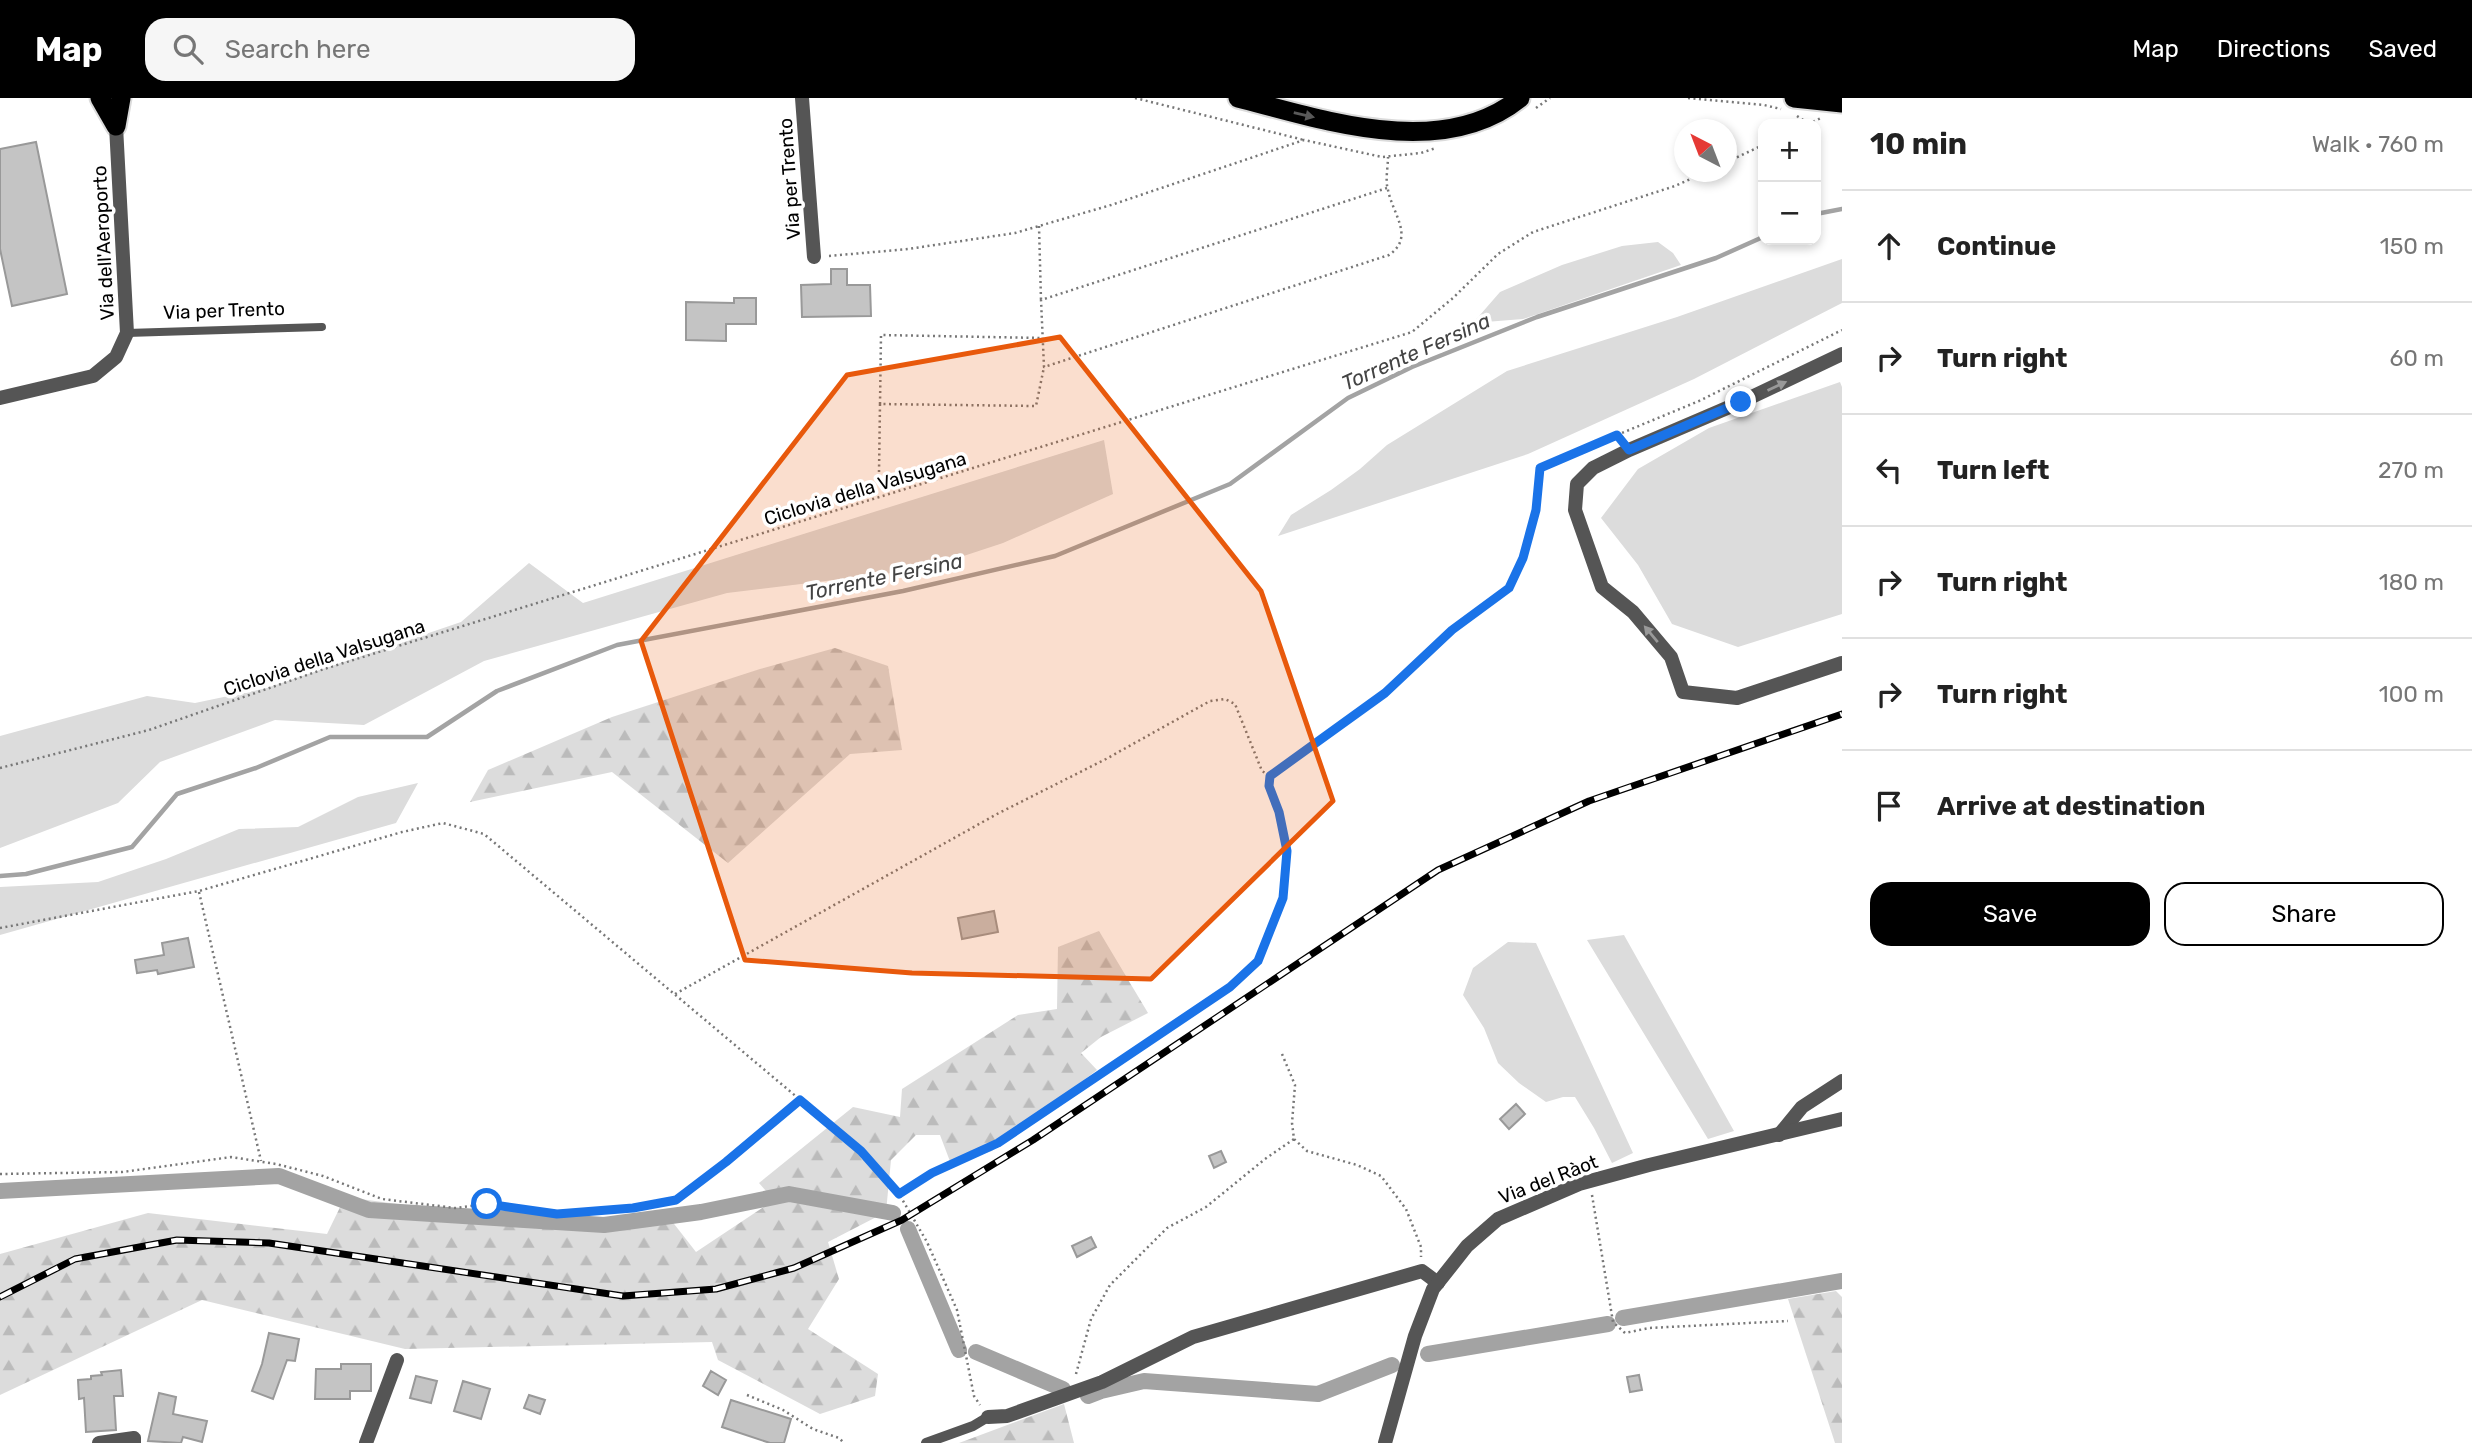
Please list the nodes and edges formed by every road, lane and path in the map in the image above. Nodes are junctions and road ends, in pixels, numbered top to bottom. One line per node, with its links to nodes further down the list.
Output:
1 (100, 98): 12 (highway)
2 (121, 98): 12 (highway)
3 (802, 98): 21 (street, Via per Trento)
4 (1135, 98): 13 (path)
5 (1238, 98): 10 (highway, one-way to 10)
6 (1550, 98): 10 (path)
7 (1688, 98): 11 (path)
8 (1794, 98): 9 (highway)
9 (1842, 103)
10 (1525, 105)
11 (1801, 119)
12 (116, 126): 25 (street, Via dell'Aeroporto)
13 (1304, 140): 16 (path); 20 (path)
14 (1446, 145): 16 (path)
15 (1758, 147): 17 (path)
16 (1388, 157): 19 (path)
17 (1737, 157)
18 (1684, 182): 35 (path, Ciclovia della Valsugana)
19 (1387, 188): 22 (path); 28 (path)
20 (1039, 226): 21 (path); 22 (path)
21 (814, 257)
22 (1041, 300): 26 (path)
23 (322, 327): 25 (lane, Via per Trento)
24 (1842, 330): 31 (path)
25 (127, 333): 29 (street, Via dell'Aeroporto)
26 (1043, 338): 28 (path); 30 (path)
27 (1842, 354): 32 (street, one-way to 27)
28 (1044, 367): 30 (path)
29 (0, 398)
30 (880, 404): 33 (path)
31 (1617, 435): 32 (path); 36 (path)
32 (1629, 450): 34 (street, one-way to 32)
33 (879, 472)
34 (1842, 663)
35 (0, 768)
36 (1270, 776): 39 (path); 49 (path)
37 (199, 891): 38 (path); 39 (path); 46 (path)
38 (0, 929)
39 (675, 994): 42 (path)
40 (1282, 1054): 45 (path)
41 (1842, 1081): 44 (street)
42 (800, 1100): 46 (path); 49 (path)
43 (1842, 1119): 44 (street, Via del Ràot)
44 (1779, 1135): 48 (street, Via del Ràot)
45 (1294, 1139): 50 (path); 54 (path)
46 (261, 1161): 47 (path)
47 (0, 1174)
48 (1589, 1181): 51 (street, Via del Ràot); 52 (path)
49 (899, 1194): 56 (path)
50 (1422, 1271): 51 (street); 54 (street)
51 (1438, 1283): 62 (street, Via del Ràot)
52 (1788, 1321)
53 (397, 1360): 59 (street)
54 (1076, 1391): 56 (street)
55 (747, 1395): 60 (path)
56 (988, 1417): 61 (street)
57 (99, 1443): 58 (street)
58 (134, 1443)
59 (366, 1443)
60 (844, 1443)
61 (926, 1443)
62 (1385, 1443)

